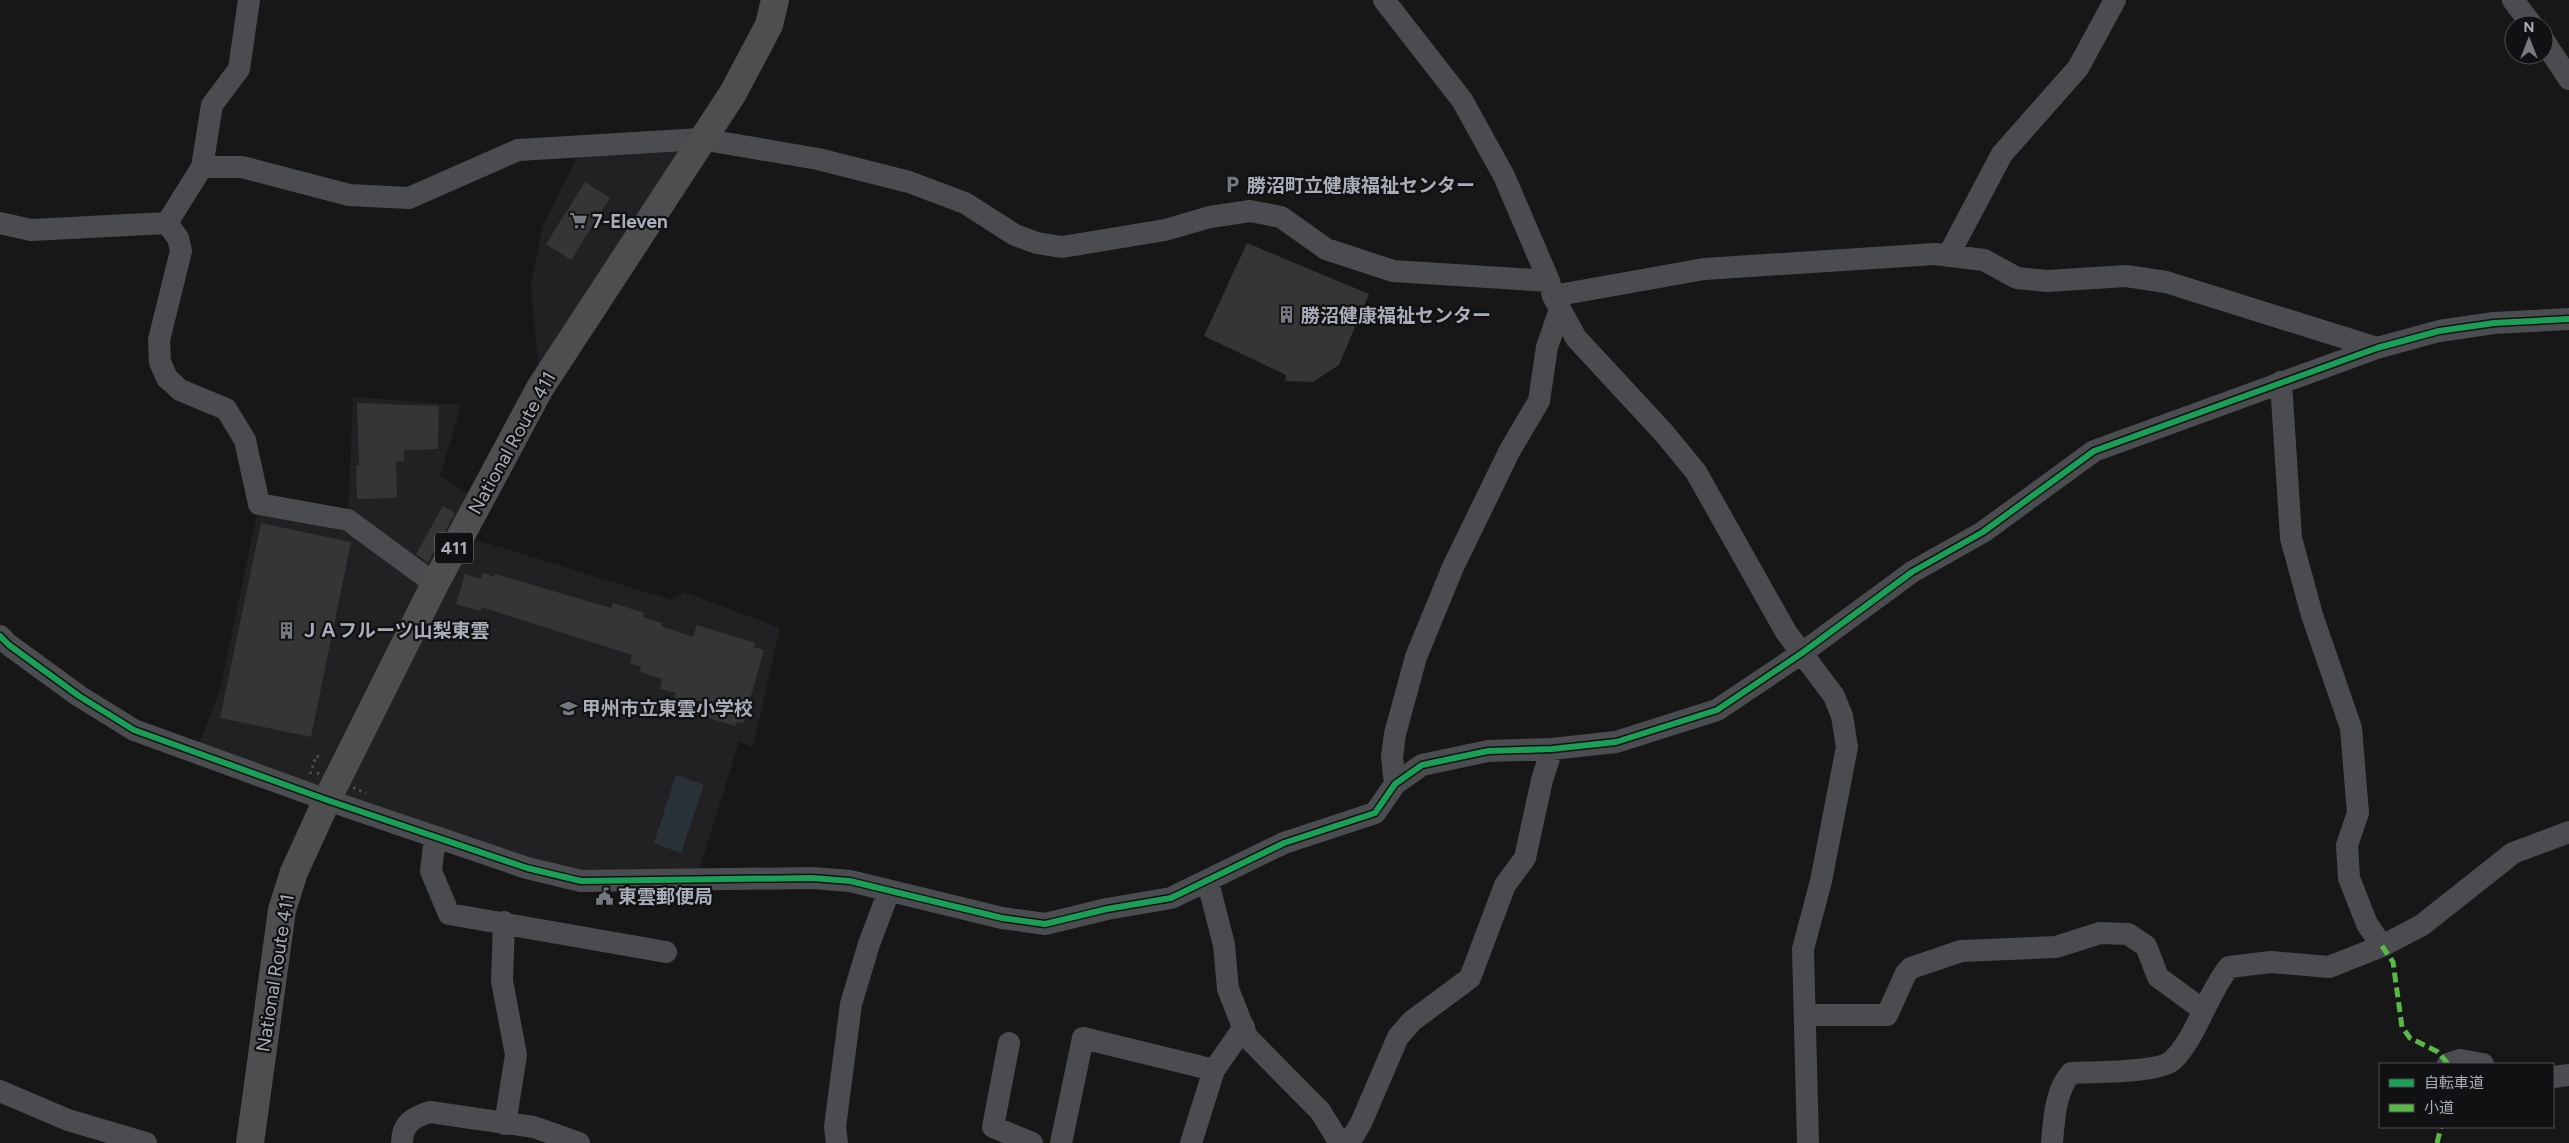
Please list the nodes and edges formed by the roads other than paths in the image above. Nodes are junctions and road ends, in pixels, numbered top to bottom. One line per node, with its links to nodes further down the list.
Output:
1 (249, 0): 10 (street)
2 (775, 0): 9 (highway, National Route 411 / 411)
3 (1384, 0): 14 (street)
4 (2115, 0): 13 (street)
5 (2514, 0): 6 (street)
6 (2525, 15)
7 (2554, 56): 8 (street)
8 (2569, 79)
9 (701, 138): 10 (street); 14 (street); 18 (highway, National Route 411 / 411)
10 (202, 167): 11 (street)
11 (167, 223): 12 (street); 18 (street)
12 (0, 224)
13 (1948, 256): 14 (street); 16 (street)
14 (1554, 295): 20 (street); 22 (street)
15 (2569, 319): 16 (street)
16 (2377, 348): 17 (street)
17 (2281, 382): 20 (street); 29 (street)
18 (435, 584): 23 (highway, National Route 411 / 411)
19 (0, 636): 23 (street)
20 (1802, 653): 21 (street); 32 (street)
21 (1552, 749): 22 (street); 50 (street)
22 (1395, 784): 26 (street)
23 (315, 796): 25 (street); 43 (highway, National Route 411 / 411)
24 (2569, 832): 29 (street)
25 (435, 837): 27 (street); 28 (street)
26 (1208, 882): 27 (street); 33 (street)
27 (889, 890): 46 (street)
28 (504, 922): 30 (street); 41 (street)
29 (2382, 946): 31 (street)
30 (666, 952)
31 (2203, 1010): 32 (street); 52 (street)
32 (1805, 1015): 51 (street)
33 (1244, 1027): 37 (street); 50 (street)
34 (1010, 1043): 47 (street)
35 (2451, 1063): 36 (street)
36 (2477, 1063)
37 (1214, 1070): 48 (street); 49 (street)
38 (2569, 1076): 39 (street)
39 (2554, 1077)
40 (0, 1091): 42 (street)
41 (505, 1124): 44 (street); 45 (street)
42 (146, 1143)
43 (250, 1143)
44 (402, 1143)
45 (578, 1143)
46 (837, 1143)
47 (1032, 1143)
48 (1061, 1143)
49 (1191, 1143)
50 (1341, 1143)
51 (1808, 1143)
52 (2052, 1143)

